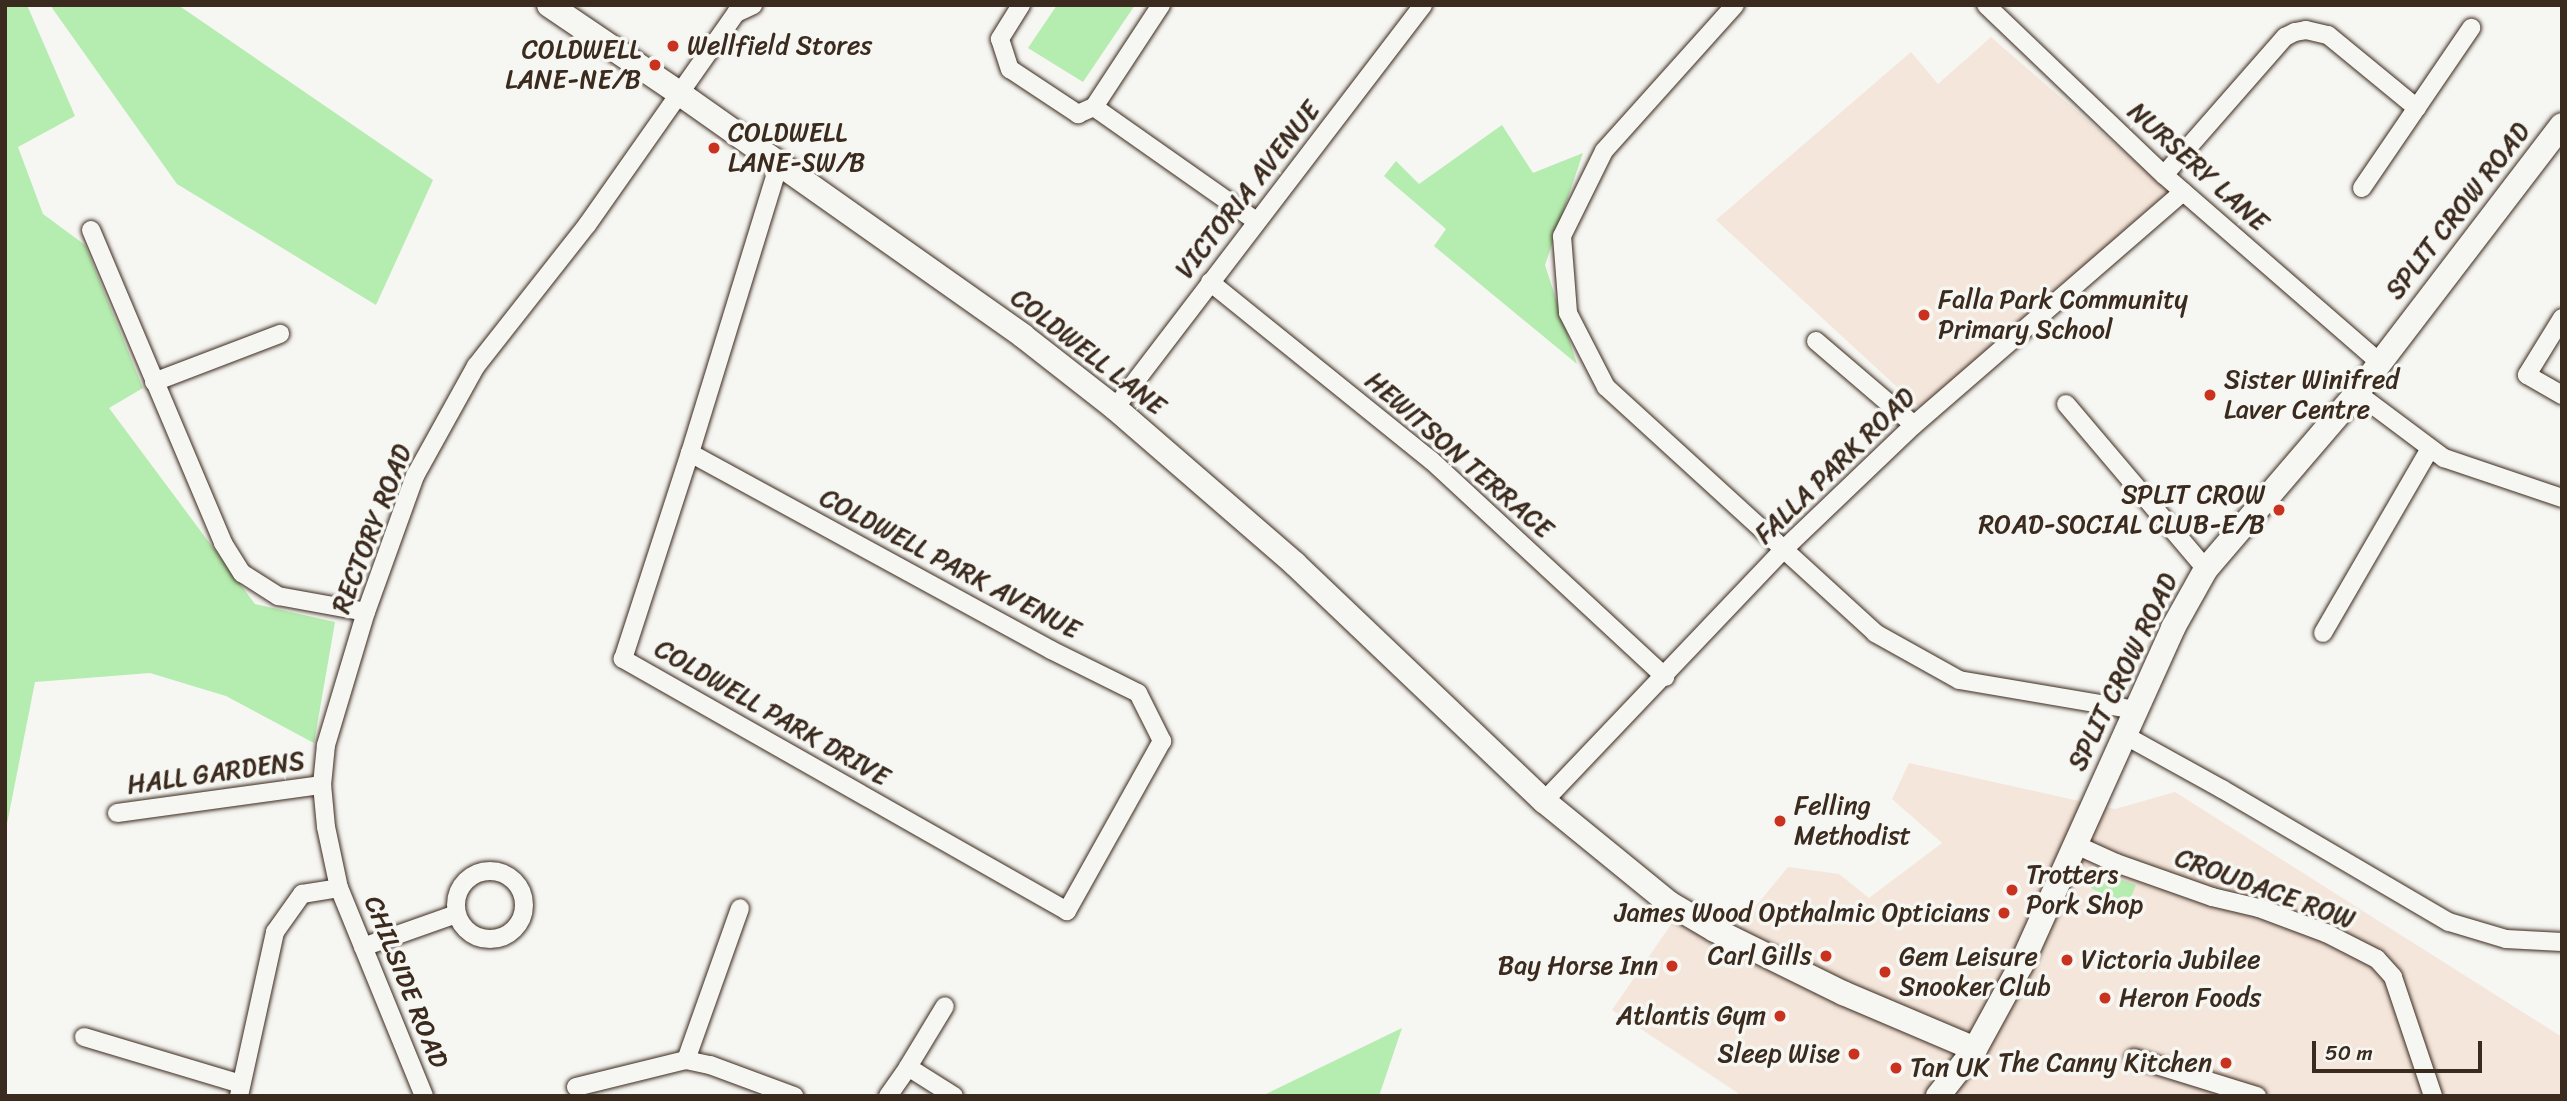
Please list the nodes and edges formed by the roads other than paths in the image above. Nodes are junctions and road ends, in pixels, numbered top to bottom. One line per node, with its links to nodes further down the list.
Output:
1 (549, 5): 9 (street, COLDWELL LANE)
2 (753, 5): 9 (street, RECTORY ROAD)
3 (1021, 5): 10 (street)
4 (1161, 5): 10 (street)
5 (1423, 5): 17 (street, VICTORIA AVENUE)
6 (1735, 5): 33 (street)
7 (1986, 5): 14 (street, NURSERY LANE)
8 (2472, 28): 11 (street)
9 (679, 93): 13 (street, COLDWELL LANE); 35 (street, RECTORY ROAD)
10 (1094, 107): 17 (street)
11 (2417, 108): 14 (street); 15 (street)
12 (2562, 125): 23 (street, SPLIT CROW ROAD)
13 (779, 164): 28 (street, COLDWELL LANE); 31 (street, COLDWELL PARK DRIVE)
14 (2164, 175): 16 (street, NURSERY LANE)
15 (2362, 188)
16 (2183, 192): 23 (street, NURSERY LANE); 29 (street, FALLA PARK ROAD)
17 (1256, 222): 19 (street, VICTORIA AVENUE)
18 (91, 230): 24 (street)
19 (1210, 282): 28 (street, VICTORIA AVENUE); 37 (street, HEWITSON TERRACE)
20 (2562, 318): 26 (street)
21 (280, 334): 24 (street)
22 (1816, 341): 29 (street)
23 (2379, 362): 25 (street, SPLIT CROW ROAD)
24 (154, 382): 35 (street)
25 (2357, 393): 30 (street); 34 (street, SPLIT CROW ROAD)
26 (2562, 395)
27 (2066, 404): 34 (street)
28 (1115, 408): 42 (street, COLDWELL LANE)
29 (1914, 425): 33 (street, FALLA PARK ROAD)
30 (2429, 450): 32 (street); 36 (street)
31 (690, 453): 40 (street, COLDWELL PARK AVENUE); 40 (street, COLDWELL PARK DRIVE)
32 (2562, 498)
33 (1782, 551): 37 (street, FALLA PARK ROAD); 38 (street)
34 (2206, 569): 38 (street, SPLIT CROW ROAD)
35 (366, 612): 41 (street, RECTORY ROAD)
36 (2323, 633)
37 (1665, 677): 42 (street, FALLA PARK ROAD)
38 (2136, 710): 39 (street, SPLIT CROW ROAD)
39 (2126, 736): 44 (street, SPLIT CROW ROAD); 48 (street)
40 (1162, 741)
41 (322, 785): 43 (street, HALL GARDENS); 45 (street, RECTORY ROAD)
42 (1544, 801): 52 (street, COLDWELL LANE)
43 (117, 813)
44 (2074, 844): 52 (street, SPLIT CROW ROAD); 64 (street, CROUDACE ROW)
45 (339, 888): 49 (street, CHILSIDE ROAD); 57 (street)
46 (740, 908): 54 (street)
47 (456, 914): 49 (street)
48 (2562, 942)
49 (363, 947): 58 (street, CHILSIDE ROAD)
50 (945, 1006): 55 (street)
51 (84, 1037): 57 (street)
52 (1975, 1049): 62 (street, SPLIT CROW ROAD)
53 (2134, 1058): 63 (street)
54 (686, 1060): 56 (street); 59 (street)
55 (908, 1067): 60 (street); 61 (street)
56 (576, 1087)
57 (240, 1090)
58 (424, 1096)
59 (794, 1096)
60 (888, 1096)
61 (954, 1096)
62 (1938, 1096)
63 (2257, 1096)
64 (2433, 1096)

